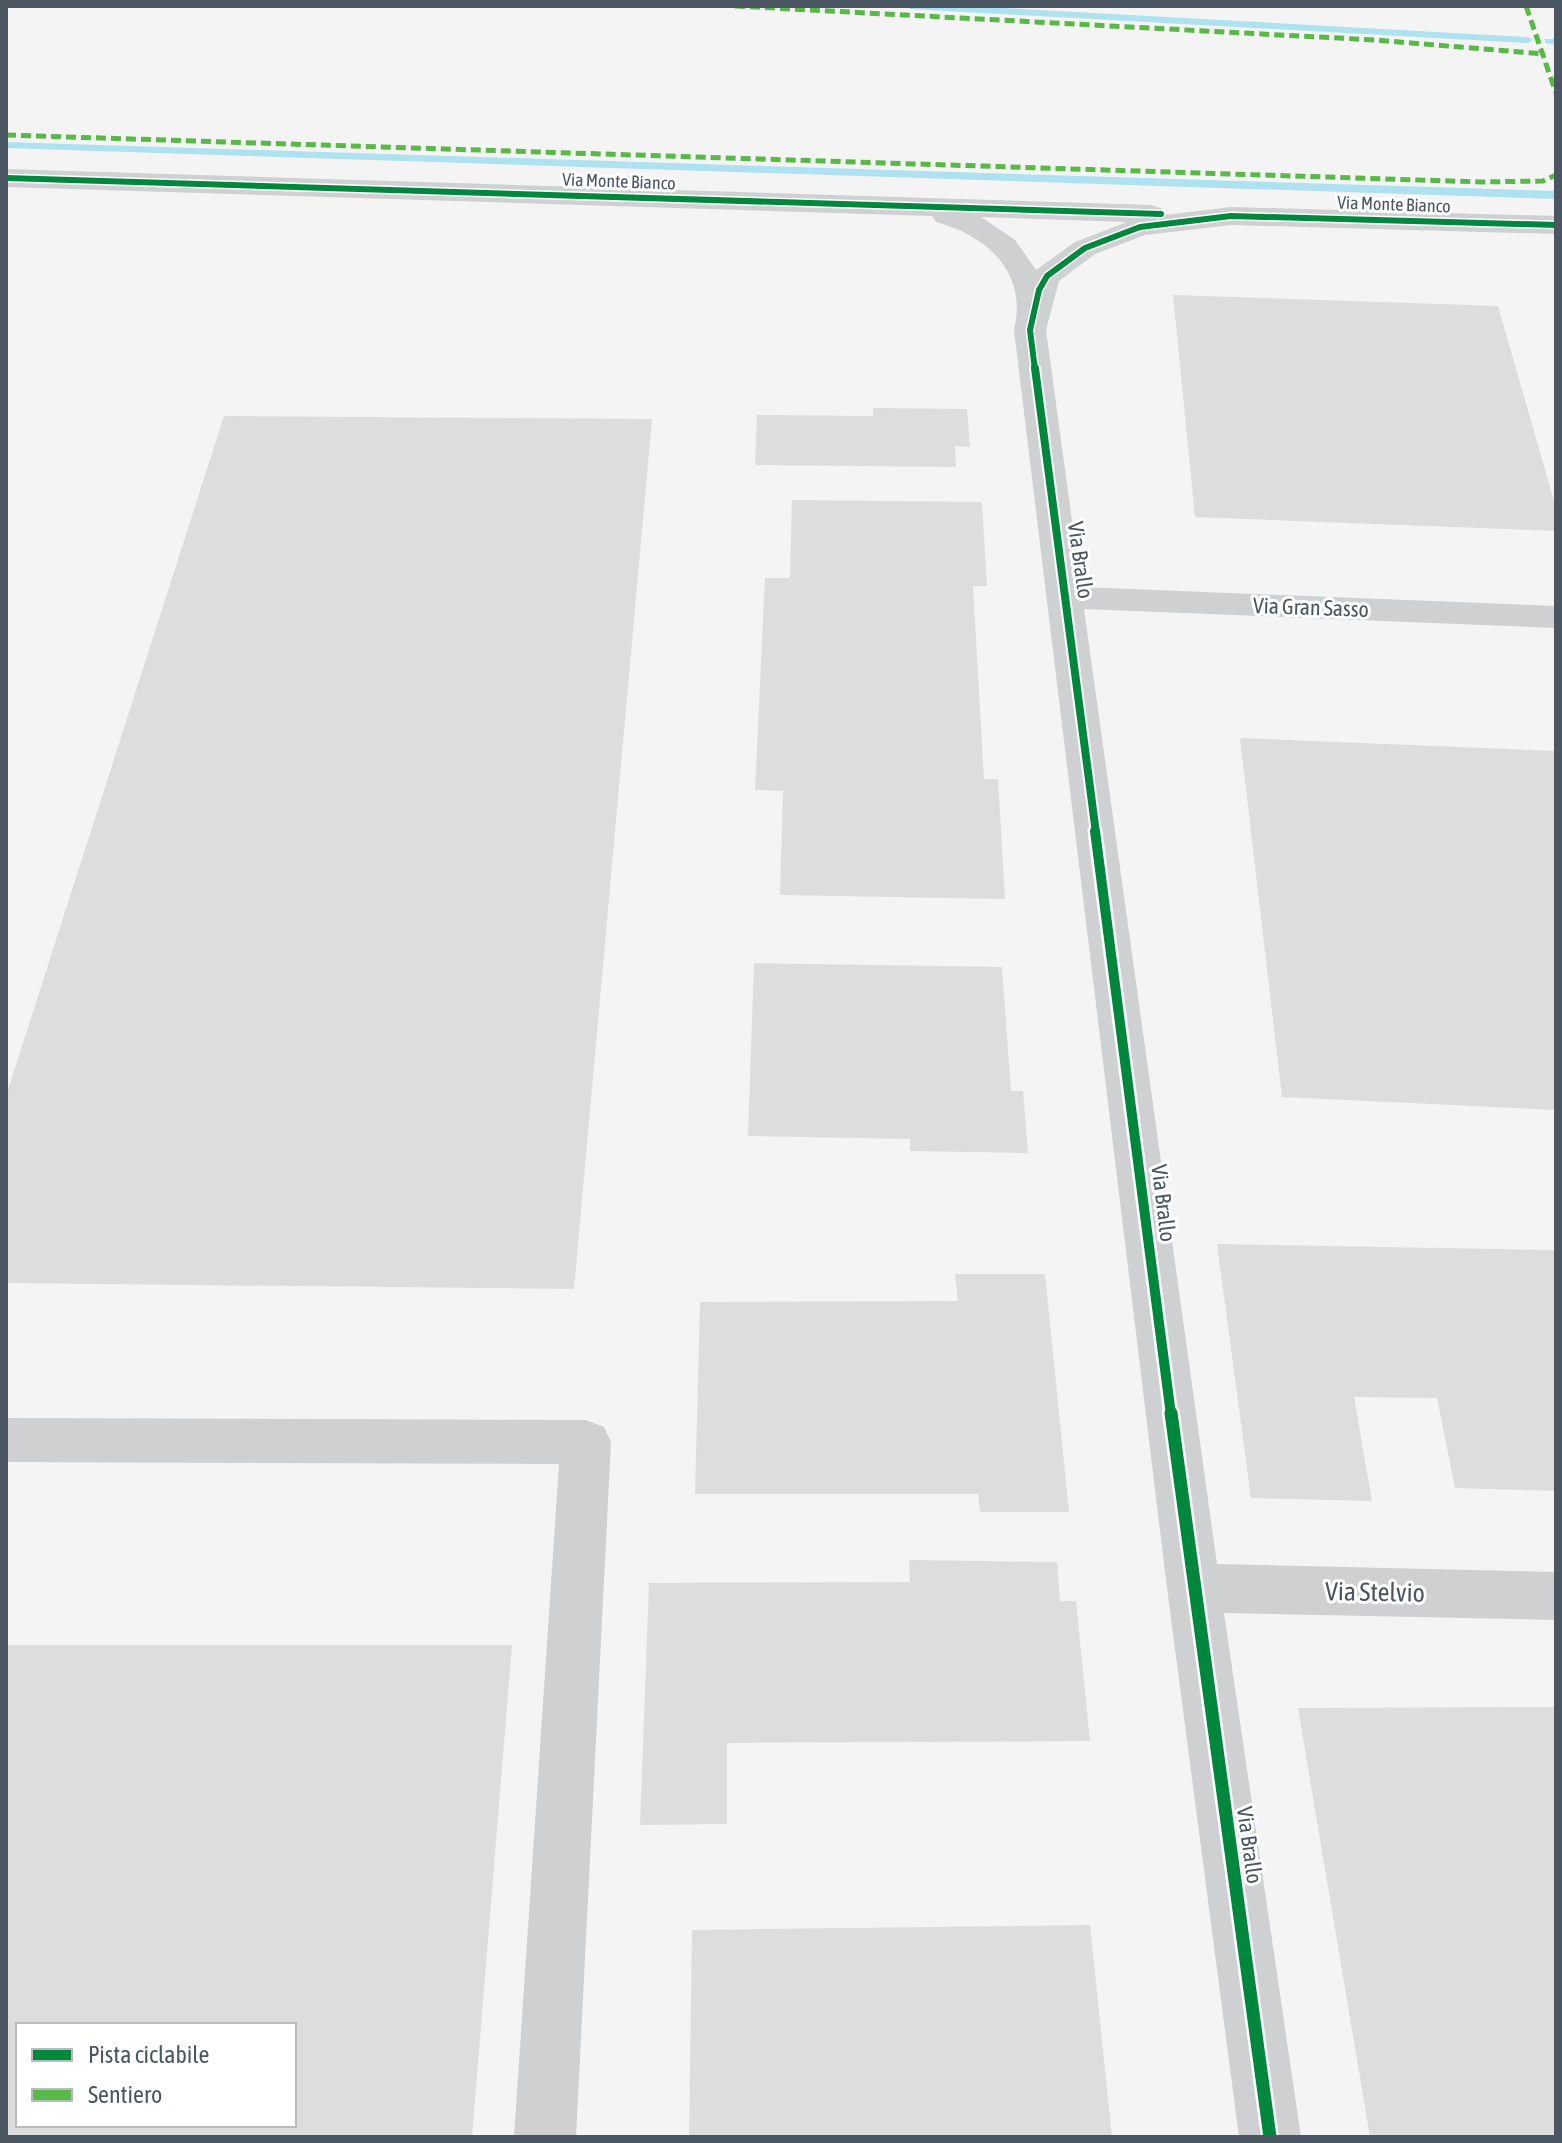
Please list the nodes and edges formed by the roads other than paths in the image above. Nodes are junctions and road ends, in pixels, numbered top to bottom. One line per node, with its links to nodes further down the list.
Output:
1 (6, 178): 2 (street, Via Monte Bianco)
2 (897, 206): 3 (street, Via Monte Bianco); 5 (street, Via Brallo)
3 (1231, 216): 4 (street, Via Monte Bianco); 5 (street, Via Monte Bianco)
4 (1556, 225)
5 (1041, 291): 6 (street, Via Brallo)
6 (1066, 597): 7 (street, Via Gran Sasso); 9 (street, Via Brallo)
7 (1556, 617)
8 (6, 1440): 11 (street)
9 (1194, 1588): 10 (street, Via Stelvio); 12 (street, Via Brallo)
10 (1556, 1596)
11 (545, 2137)
12 (1270, 2137)

